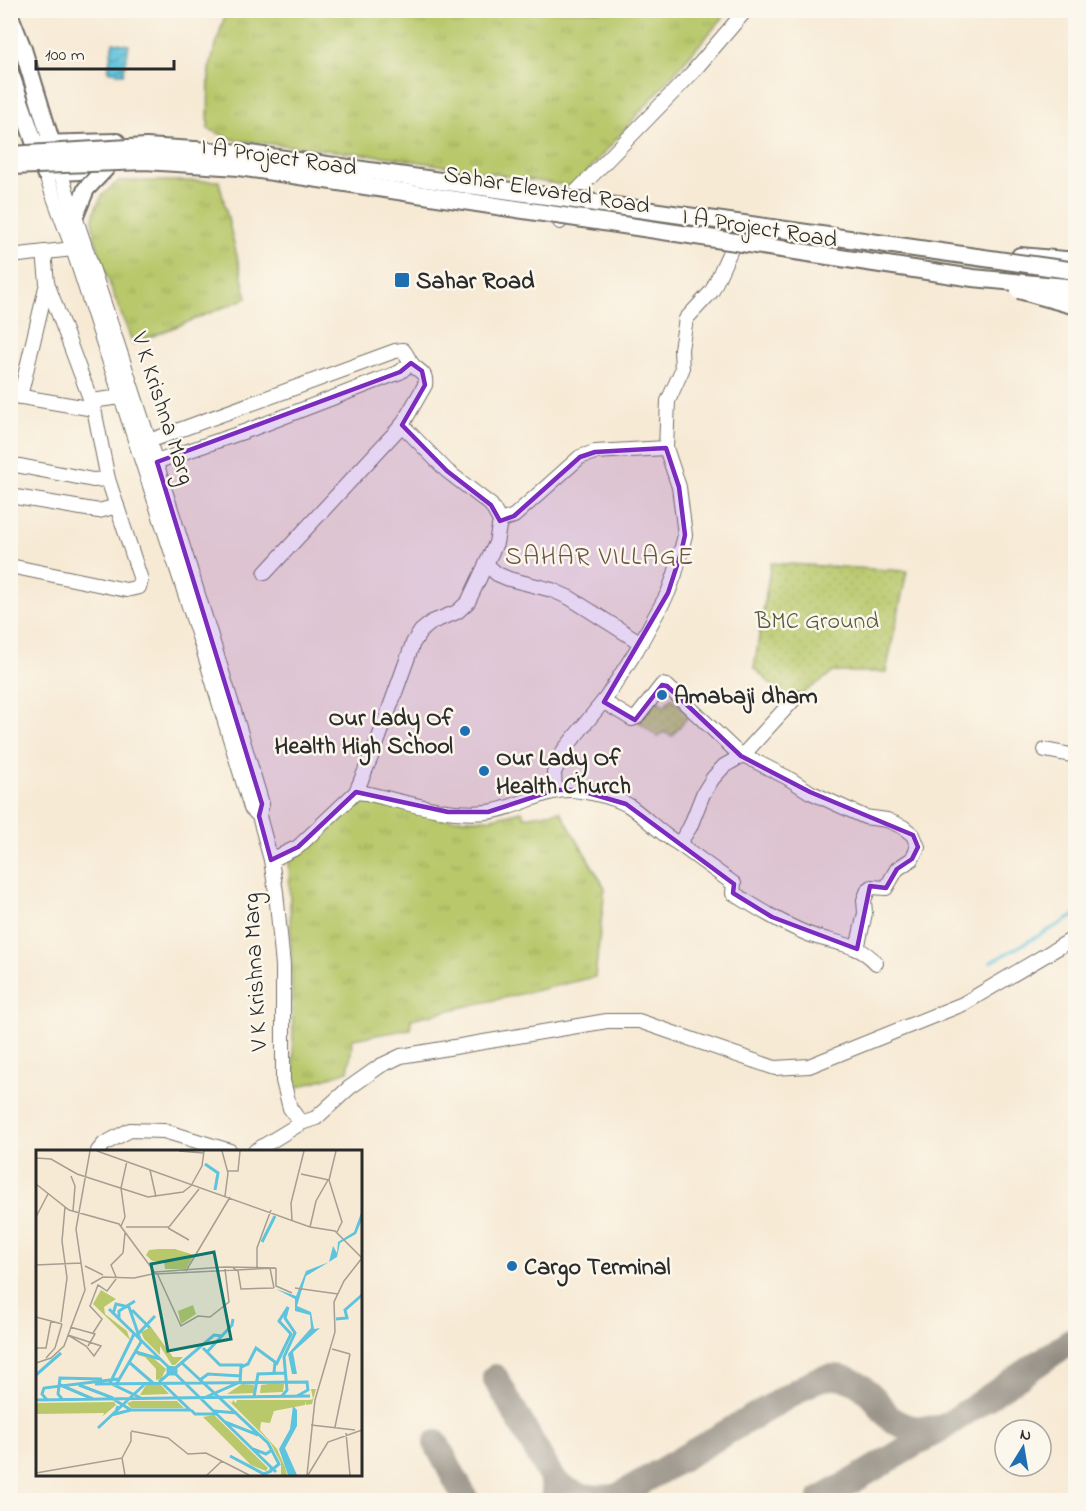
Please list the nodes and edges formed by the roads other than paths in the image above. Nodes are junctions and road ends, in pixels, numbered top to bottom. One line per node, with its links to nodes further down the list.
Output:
1 (746, 10): 11 (street)
2 (10, 16): 4 (main road, V K Krishna Marg)
3 (10, 72): 6 (main road, V K Krishna Marg)
4 (45, 122): 5 (main road); 6 (main road, V K Krishna Marg)
5 (82, 142): 6 (main road); 11 (main road)
6 (44, 143): 10 (main road, V K Krishna Marg)
7 (10, 154): 19 (main road, Sahar Elevated Road, bridge)
8 (10, 166): 20 (main road, Sahar Elevated Road, bridge)
9 (106, 168): 10 (main road, I A Project Road); 12 (main road); 13 (main road, I A Project Road)
10 (52, 173): 12 (street, V K Krishna Marg); 15 (street, V K Krishna Marg)
11 (572, 196): 13 (street); 18 (main road)
12 (75, 216): 31 (street, V K Krishna Marg)
13 (560, 222): 14 (main road, I A Project Road)
14 (732, 247): 23 (main road, I A Project Road); 34 (street)
15 (73, 249): 16 (street); 27 (street, V K Krishna Marg)
16 (44, 252): 17 (street); 21 (street)
17 (10, 256)
18 (1076, 261)
19 (1076, 271)
20 (973, 278): 22 (main road, Sahar Elevated Road, bridge); 24 (main road, bridge)
21 (47, 283): 26 (street); 28 (street)
22 (1076, 288)
23 (1076, 298)
24 (1076, 306)
25 (411, 363): 29 (street); 30 (street); 31 (street)
26 (15, 396): 28 (street)
27 (121, 397): 28 (street); 33 (street, V K Krishna Marg)
28 (92, 405): 38 (street)
29 (402, 425): 41 (street); 44 (street)
30 (249, 430): 32 (street); 35 (street)
31 (150, 441): 33 (street); 35 (street, V K Krishna Marg)
32 (254, 444)
33 (136, 446): 37 (street, V K Krishna Marg)
34 (666, 448): 41 (street); 46 (street)
35 (157, 462): 37 (street); 45 (street, V K Krishna Marg)
36 (10, 464): 38 (street)
37 (143, 467): 45 (street, V K Krishna Marg)
38 (108, 479): 40 (street)
39 (10, 496): 40 (street)
40 (117, 506): 43 (street)
41 (500, 521): 42 (street)
42 (487, 565): 46 (street); 53 (street)
43 (10, 566)
44 (265, 573)
45 (208, 644): 55 (street, V K Krishna Marg)
46 (641, 644): 48 (street)
47 (796, 697): 50 (street)
48 (604, 702): 50 (street); 52 (street)
49 (1045, 750): 51 (street)
50 (742, 755): 54 (street); 57 (street)
51 (1076, 756)
52 (555, 790): 53 (street); 54 (street)
53 (356, 792): 55 (street)
54 (679, 844): 57 (street)
55 (271, 860): 59 (street, V K Krishna Marg)
56 (1076, 937): 59 (street)
57 (857, 949): 58 (street)
58 (876, 963)
59 (301, 1123): 62 (street)
60 (99, 1150): 61 (street)
61 (227, 1150)
62 (257, 1150)

